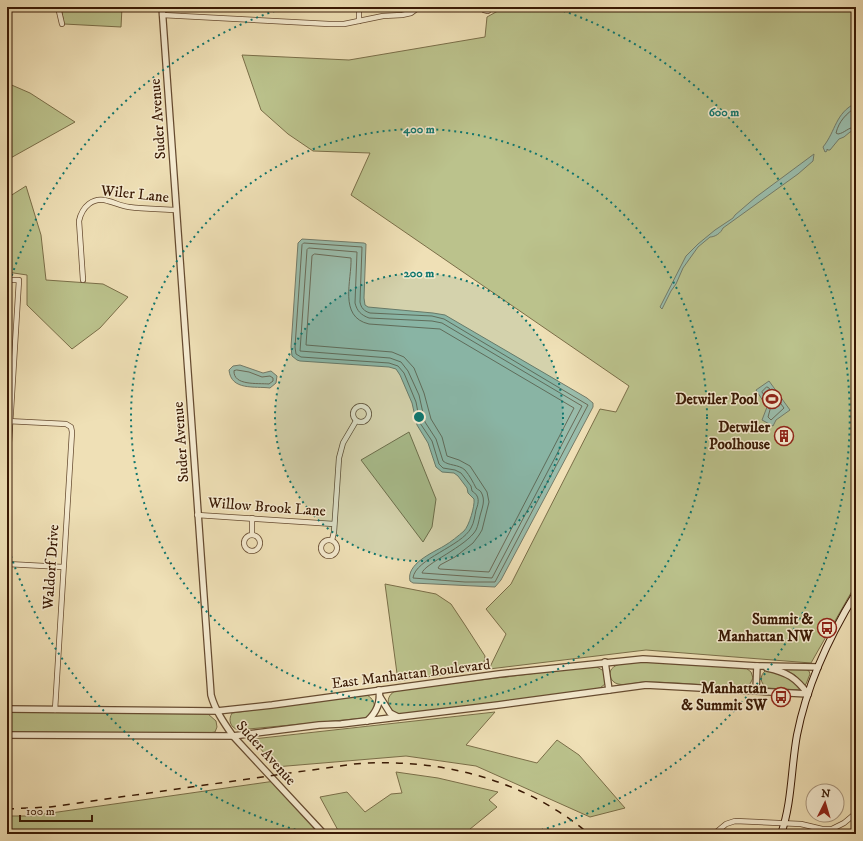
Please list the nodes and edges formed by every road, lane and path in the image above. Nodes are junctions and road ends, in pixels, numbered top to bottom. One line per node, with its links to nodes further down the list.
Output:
1 (58, 7): 9 (street)
2 (162, 7): 7 (street, Suder Avenue)
3 (359, 7): 8 (street)
4 (419, 7): 8 (street)
5 (482, 7): 6 (street)
6 (491, 7)
7 (162, 15): 8 (street); 10 (street, Suder Avenue)
8 (359, 21)
9 (62, 24)
10 (176, 210): 12 (street, Wiler Lane); 16 (street, Suder Avenue)
11 (7, 280): 13 (street)
12 (83, 280)
13 (9, 421): 15 (street); 22 (street, Waldorf Drive)
14 (356, 421): 18 (street)
15 (7, 475)
16 (198, 515): 17 (street, Willow Brook Lane); 34 (street, Suder Avenue)
17 (252, 518): 18 (street, Willow Brook Lane); 19 (street)
18 (334, 524): 20 (street)
19 (252, 535)
20 (332, 540)
21 (7, 564): 22 (street)
22 (63, 567): 33 (street, Waldorf Drive)
23 (856, 593): 26 (main road)
24 (605, 662): 25 (street, East Manhattan Boulevard); 27 (street, East Manhattan Boulevard); 28 (street)
25 (757, 666): 26 (street, East Manhattan Boulevard); 29 (street); 30 (street)
26 (818, 667): 30 (main road)
27 (379, 690): 31 (street); 34 (street, East Manhattan Boulevard)
28 (609, 690): 29 (street); 35 (street)
29 (756, 691): 30 (street)
30 (808, 694): 40 (main road)
31 (380, 697): 35 (street); 36 (street)
32 (7, 709): 33 (street, East Manhattan Boulevard)
33 (55, 710): 34 (street, East Manhattan Boulevard)
34 (217, 711): 38 (street, Suder Avenue)
35 (398, 717): 36 (street)
36 (366, 721): 38 (street)
37 (7, 735): 38 (street)
38 (233, 736): 41 (street, Suder Avenue)
39 (856, 813): 40 (street)
40 (784, 823): 42 (street); 43 (main road)
41 (324, 834)
42 (714, 834)
43 (781, 834)

